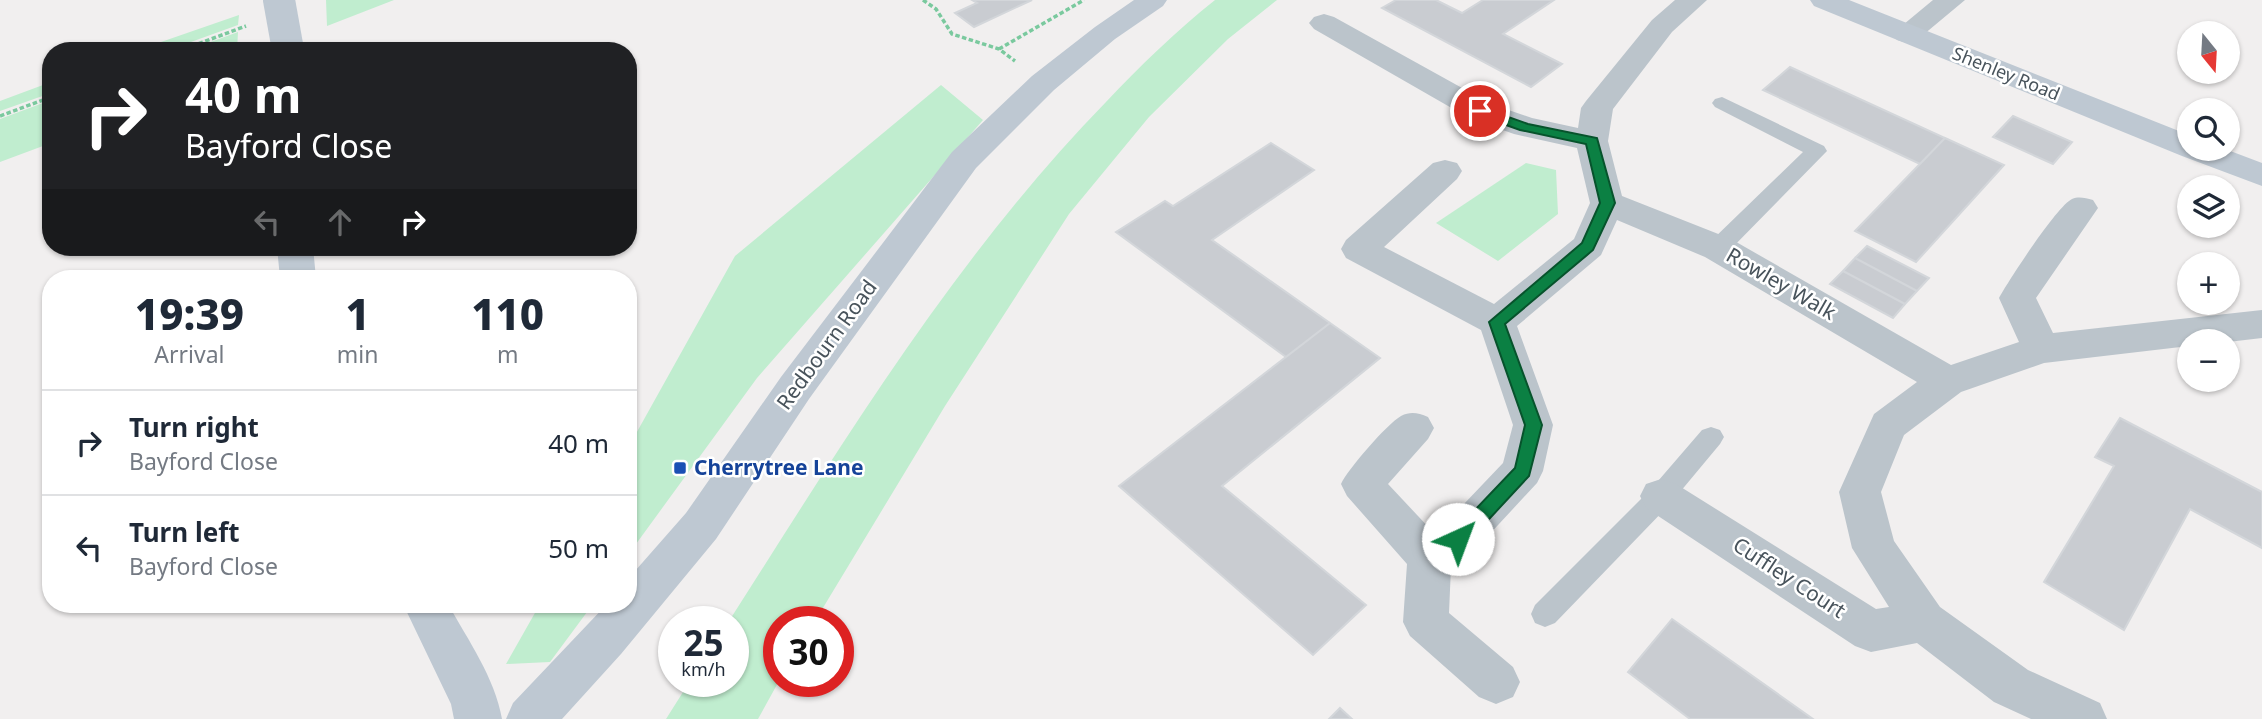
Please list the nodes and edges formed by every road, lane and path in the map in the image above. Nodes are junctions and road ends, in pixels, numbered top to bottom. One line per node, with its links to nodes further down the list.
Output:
1 (279, 0): 10 (main road, bridge)
2 (923, 0): 11 (path)
3 (1084, 0): 11 (path)
4 (1153, 0): 12 (main road, Redbourn Road)
5 (1693, 0): 16 (street)
6 (1824, 0): 9 (main road, Shenley Road)
7 (1951, 0): 9 (street)
8 (1324, 23): 16 (street)
9 (1907, 34): 17 (main road, Shenley Road)
10 (287, 42)
11 (999, 49): 12 (path)
12 (1043, 83): 32 (main road, Redbourn Road)
13 (42, 100): 15 (path)
14 (1722, 103): 23 (lane)
15 (0, 116)
16 (1592, 141): 21 (street)
17 (2177, 142)
18 (2226, 161): 20 (main road, Shenley Road)
19 (1445, 171): 24 (street)
20 (2262, 175)
21 (1608, 203): 23 (street, Rowley Walk); 24 (street)
22 (2081, 208): 26 (street)
23 (1718, 248): 27 (street, Rowley Walk)
24 (1497, 322): 31 (street)
25 (2262, 324): 26 (street)
26 (2042, 349): 27 (street)
27 (1947, 381): 36 (street)
28 (1414, 428): 31 (street)
29 (1711, 437): 30 (lane)
30 (1661, 496): 35 (lane); 36 (street, Cuffley Court)
31 (1429, 558): 37 (street)
32 (637, 601)
33 (430, 613): 38 (main road)
34 (627, 613): 39 (main road, Redbourn Road)
35 (1545, 614)
36 (1924, 621): 40 (street)
37 (1496, 682)
38 (478, 719)
39 (530, 719)
40 (2083, 719)

